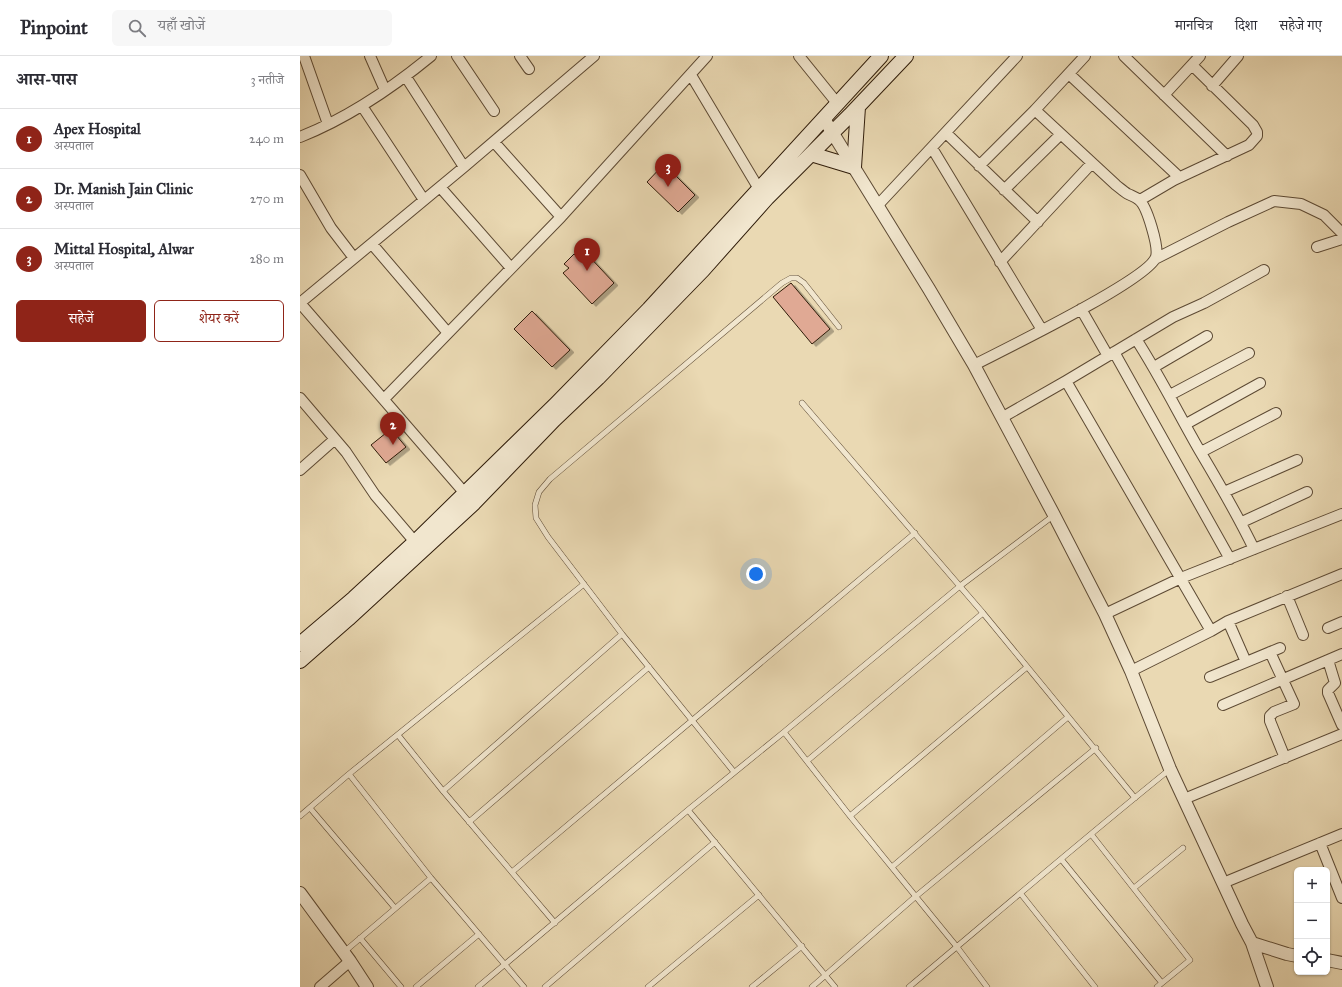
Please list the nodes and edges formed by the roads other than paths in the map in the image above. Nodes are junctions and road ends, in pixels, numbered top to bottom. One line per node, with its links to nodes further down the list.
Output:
1 (304, 56): 30 (street)
2 (370, 56): 22 (street)
3 (431, 56): 20 (street)
4 (457, 56): 28 (street)
5 (520, 56): 17 (street)
6 (594, 56): 35 (street)
7 (708, 56): 19 (street)
8 (881, 56): 24 (main road)
9 (906, 56): 26 (main road)
10 (1017, 56): 31 (street)
11 (1086, 56): 18 (street)
12 (1200, 56): 16 (street)
13 (1238, 56): 21 (street)
14 (804, 58): 24 (street)
15 (1131, 58): 23 (street)
16 (1192, 65): 21 (street); 23 (street)
17 (529, 69)
18 (1069, 74): 27 (street); 44 (street)
19 (691, 75): 46 (street); 51 (street)
20 (406, 77): 22 (street); 41 (street)
21 (1212, 86): 38 (street)
22 (385, 90): 25 (street)
23 (1164, 95): 38 (street)
24 (837, 104): 29 (main road)
25 (362, 106): 30 (street); 48 (street)
26 (858, 108): 32 (main road); 42 (main road)
27 (1035, 110): 33 (street); 40 (street)
28 (494, 111)
29 (824, 119): 32 (street); 46 (main road)
30 (328, 124): 34 (street)
31 (946, 133): 36 (street); 40 (street)
32 (832, 134): 37 (main road); 42 (street)
33 (1061, 134): 39 (street); 47 (street)
34 (300, 137)
35 (494, 142): 41 (street); 51 (street)
36 (932, 148): 50 (street); 59 (street)
37 (811, 154): 42 (main road); 89 (main road)
38 (1227, 156): 44 (street)
39 (1092, 163): 49 (street); 52 (street)
40 (979, 166): 47 (street)
41 (464, 167): 45 (street)
42 (854, 167): 50 (street)
43 (300, 175): 57 (street)
44 (1179, 177): 49 (street)
45 (440, 187): 48 (street); 60 (street)
46 (759, 189): 86 (main road)
47 (1004, 190): 52 (street)
48 (424, 200): 55 (street)
49 (1140, 200): 58 (street)
50 (878, 205): 71 (street)
51 (561, 217): 60 (street)
52 (1038, 222): 59 (street)
53 (1342, 233): 58 (street)
54 (1342, 239): 56 (street)
55 (372, 244): 57 (street); 66 (street)
56 (1317, 247)
57 (354, 258): 62 (street)
58 (1155, 259): 63 (street)
59 (1000, 262): 65 (street)
60 (511, 268): 66 (street)
61 (1264, 270): 68 (street)
62 (300, 303): 77 (street)
63 (1081, 309): 65 (street); 70 (street)
64 (839, 326): 99 (lane)
65 (1042, 330): 71 (street)
66 (448, 333): 77 (street)
67 (1207, 336): 72 (street)
68 (1136, 339): 70 (street); 72 (street)
69 (1249, 353): 75 (street)
70 (1111, 354): 73 (street); 96 (street)
71 (974, 365): 80 (street)
72 (1154, 367): 75 (street)
73 (1066, 381): 80 (street); 98 (street)
74 (1260, 383): 81 (street)
75 (1170, 396): 81 (street)
76 (300, 398): 82 (street)
77 (384, 399): 86 (street)
78 (802, 404): 93 (lane)
79 (1276, 413): 83 (street)
80 (1002, 417): 91 (street)
81 (1186, 424): 83 (street)
82 (335, 439): 85 (street); 94 (street)
83 (1200, 452): 87 (street)
84 (1297, 460): 87 (street)
85 (300, 470)
86 (464, 492): 89 (street); 94 (main road)
87 (1224, 492): 92 (street)
88 (1307, 492): 92 (street)
89 (474, 503): 107 (main road)
90 (1342, 514): 95 (street)
91 (1054, 515): 100 (lane); 103 (street)
92 (1242, 522): 95 (street)
93 (915, 533): 100 (lane); 125 (lane)
94 (415, 542): 107 (main road)
95 (1254, 549): 96 (street)
96 (1230, 559): 98 (street)
97 (1342, 574): 101 (street)
98 (1181, 578): 103 (street); 108 (street)
99 (584, 584): 109 (lane); 129 (lane)
100 (960, 586): 102 (lane); 127 (lane)
101 (1287, 596): 104 (street); 110 (street)
102 (983, 613): 119 (lane); 132 (lane)
103 (1105, 614): 120 (street)
104 (1228, 621): 108 (street); 117 (street)
105 (1342, 622): 106 (street)
106 (1328, 628)
107 (325, 630): 111 (main road); 116 (main road)
108 (1211, 631): 120 (street)
109 (622, 634): 118 (lane); 136 (lane)
110 (1303, 635)
111 (300, 644)
112 (1280, 648): 113 (street)
113 (1270, 652): 117 (street); 122 (street)
114 (1342, 654): 115 (street)
115 (1328, 660): 122 (street); 126 (street)
116 (300, 661)
117 (1246, 662): 121 (street)
118 (648, 667): 125 (lane); 143 (lane)
119 (1027, 667): 124 (lane); 142 (lane)
120 (1131, 671): 133 (street)
121 (1210, 676)
122 (1283, 680): 123 (street); 131 (street)
123 (1223, 704)
124 (1068, 717): 130 (lane); 150 (lane)
125 (691, 720): 134 (lane); 151 (lane)
126 (1342, 725)
127 (784, 732): 132 (lane); 134 (lane)
128 (1342, 734): 131 (street)
129 (398, 735): 135 (lane); 136 (lane)
130 (1096, 748): 137 (lane); 158 (lane)
131 (1285, 758): 138 (street)
132 (807, 761): 142 (lane)
133 (1170, 769): 137 (lane); 138 (street)
134 (734, 772): 140 (lane)
135 (349, 774): 139 (lane); 152 (lane)
136 (443, 791): 143 (lane)
137 (1135, 798): 144 (lane)
138 (1184, 800): 153 (street)
139 (310, 808): 141 (lane); 160 (lane)
140 (688, 810): 146 (lane); 161 (lane)
141 (300, 816)
142 (850, 816): 150 (lane)
143 (469, 822): 151 (lane)
144 (1091, 834): 149 (lane); 154 (lane)
145 (1342, 834): 147 (street)
146 (715, 842): 157 (lane); 180 (lane)
147 (1320, 843): 153 (street); 159 (street)
148 (1183, 848): 154 (lane)
149 (1061, 859): 156 (lane); 173 (lane)
150 (892, 867): 158 (lane)
151 (512, 872): 161 (lane)
152 (431, 878): 160 (lane); 162 (lane)
153 (1223, 882): 164 (street)
154 (1134, 888): 173 (lane)
155 (300, 893): 168 (street)
156 (1021, 894): 166 (lane); 187 (lane)
157 (759, 895): 165 (lane); 181 (lane)
158 (915, 896): 166 (lane); 172 (lane)
159 (1342, 898)
160 (395, 908): 163 (lane)
161 (555, 923): 171 (lane)
162 (479, 934): 171 (lane); 177 (lane)
163 (360, 938): 168 (lane); 176 (lane)
164 (1252, 943): 167 (street); 189 (street)
165 (802, 946): 172 (lane); 182 (lane)
166 (957, 947): 185 (lane); 186 (lane)
167 (1294, 955)
168 (347, 957): 174 (street); 175 (street)
169 (1330, 961): 170 (street)
170 (1342, 963)
171 (505, 965): 178 (lane); 179 (lane)
172 (826, 975): 183 (lane); 184 (lane)
173 (1162, 983): 188 (lane)
174 (320, 987)
175 (367, 987)
176 (401, 987)
177 (416, 987)
178 (478, 987)
179 (524, 987)
180 (545, 987)
181 (648, 987)
182 (752, 987)
183 (812, 987)
184 (835, 987)
185 (909, 987)
186 (987, 987)
187 (1095, 987)
188 (1157, 987)
189 (1267, 987)

